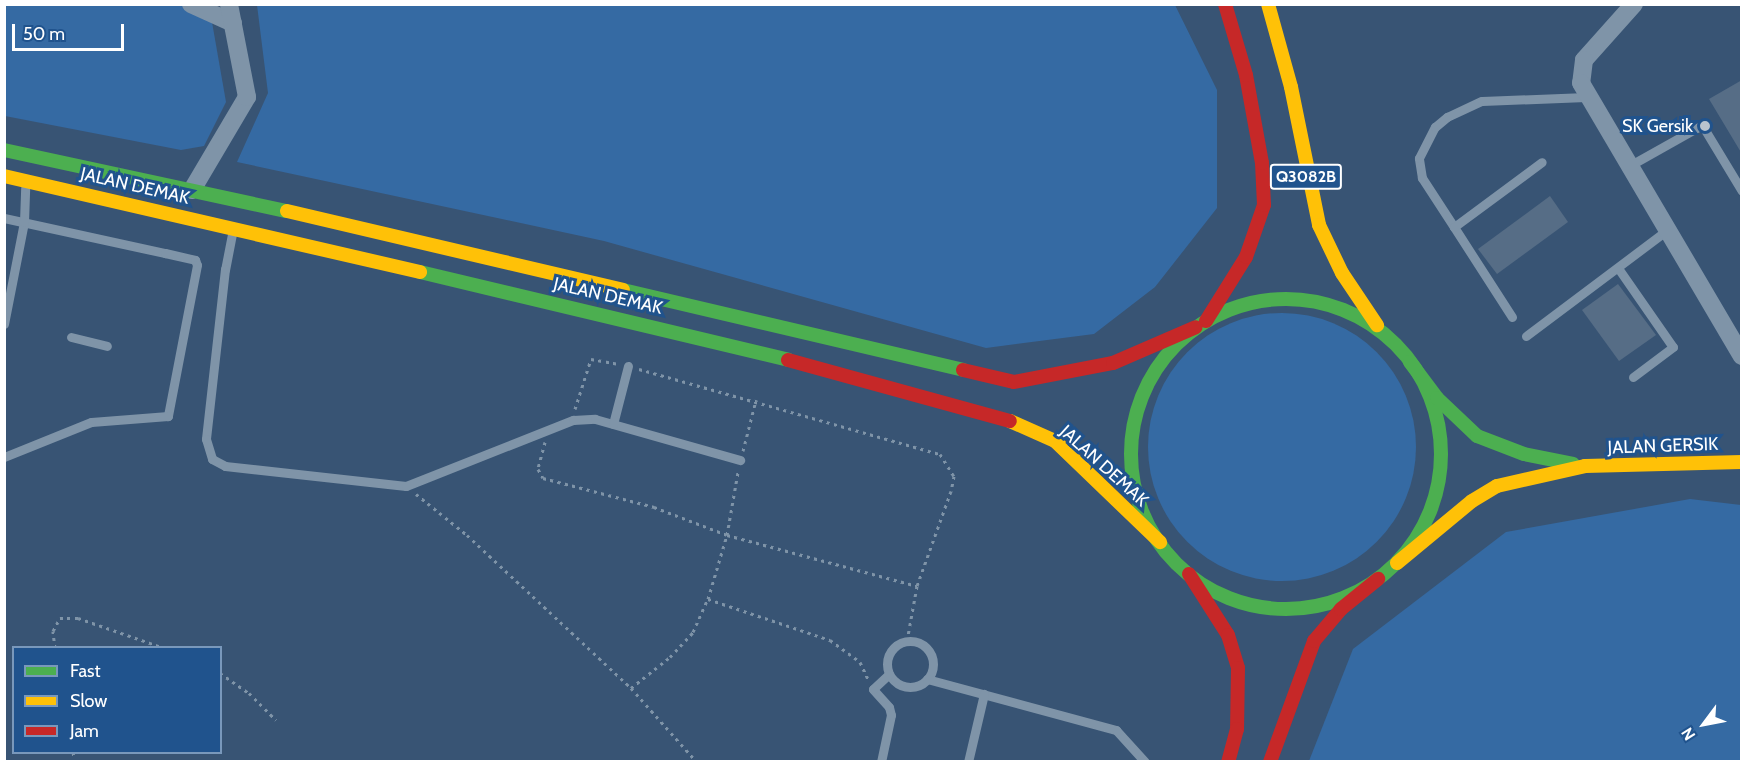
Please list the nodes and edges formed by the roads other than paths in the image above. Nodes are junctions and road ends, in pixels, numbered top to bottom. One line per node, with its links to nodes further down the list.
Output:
1 (191, 4): 6 (street)
2 (229, 4): 6 (street)
3 (1225, 4): 23 (main road)
4 (1268, 4): 24 (main road, Q3082B)
5 (1634, 4): 7 (street)
6 (233, 22): 13 (street)
7 (1586, 97): 10 (street); 18 (lane)
8 (4, 150): 13 (main road, JALAN DEMAK)
9 (1542, 162): 18 (lane)
10 (1629, 166): 14 (lane); 19 (street)
11 (4, 176): 12 (main road, JALAN DEMAK)
12 (26, 180): 16 (lane); 17 (main road, JALAN DEMAK)
13 (192, 190): 23 (main road, JALAN DEMAK)
14 (1742, 191)
15 (4, 218): 16 (lane)
16 (24, 222): 22 (lane); 33 (lane)
17 (234, 227): 32 (lane); 37 (main road, JALAN DEMAK)
18 (1454, 227): 21 (lane)
19 (1666, 231): 20 (lane); 28 (street)
20 (1618, 268): 25 (lane); 31 (lane)
21 (1512, 317)
22 (4, 324)
23 (1201, 324): 24 (main road, JALAN DEMAK); 37 (main road)
24 (1384, 334): 29 (main road)
25 (1526, 336)
26 (71, 337): 27 (lane)
27 (107, 346)
28 (1742, 356)
29 (1410, 362): 36 (main road); 38 (main road)
30 (628, 366): 32 (lane)
31 (1633, 377)
32 (613, 424): 34 (lane)
33 (4, 457)
34 (740, 460)
35 (1742, 462): 36 (main road, JALAN GERSIK)
36 (1585, 466): 38 (main road)
37 (1160, 542): 39 (main road)
38 (1396, 563): 40 (main road)
39 (1189, 574): 40 (main road); 47 (main road)
40 (1378, 579): 48 (main road)
41 (890, 674): 42 (lane); 42 (lane); 44 (lane)
42 (927, 679): 43 (lane)
43 (984, 694): 45 (lane); 46 (lane)
44 (881, 762)
45 (968, 762)
46 (1145, 762)
47 (1228, 762)
48 (1270, 762)

